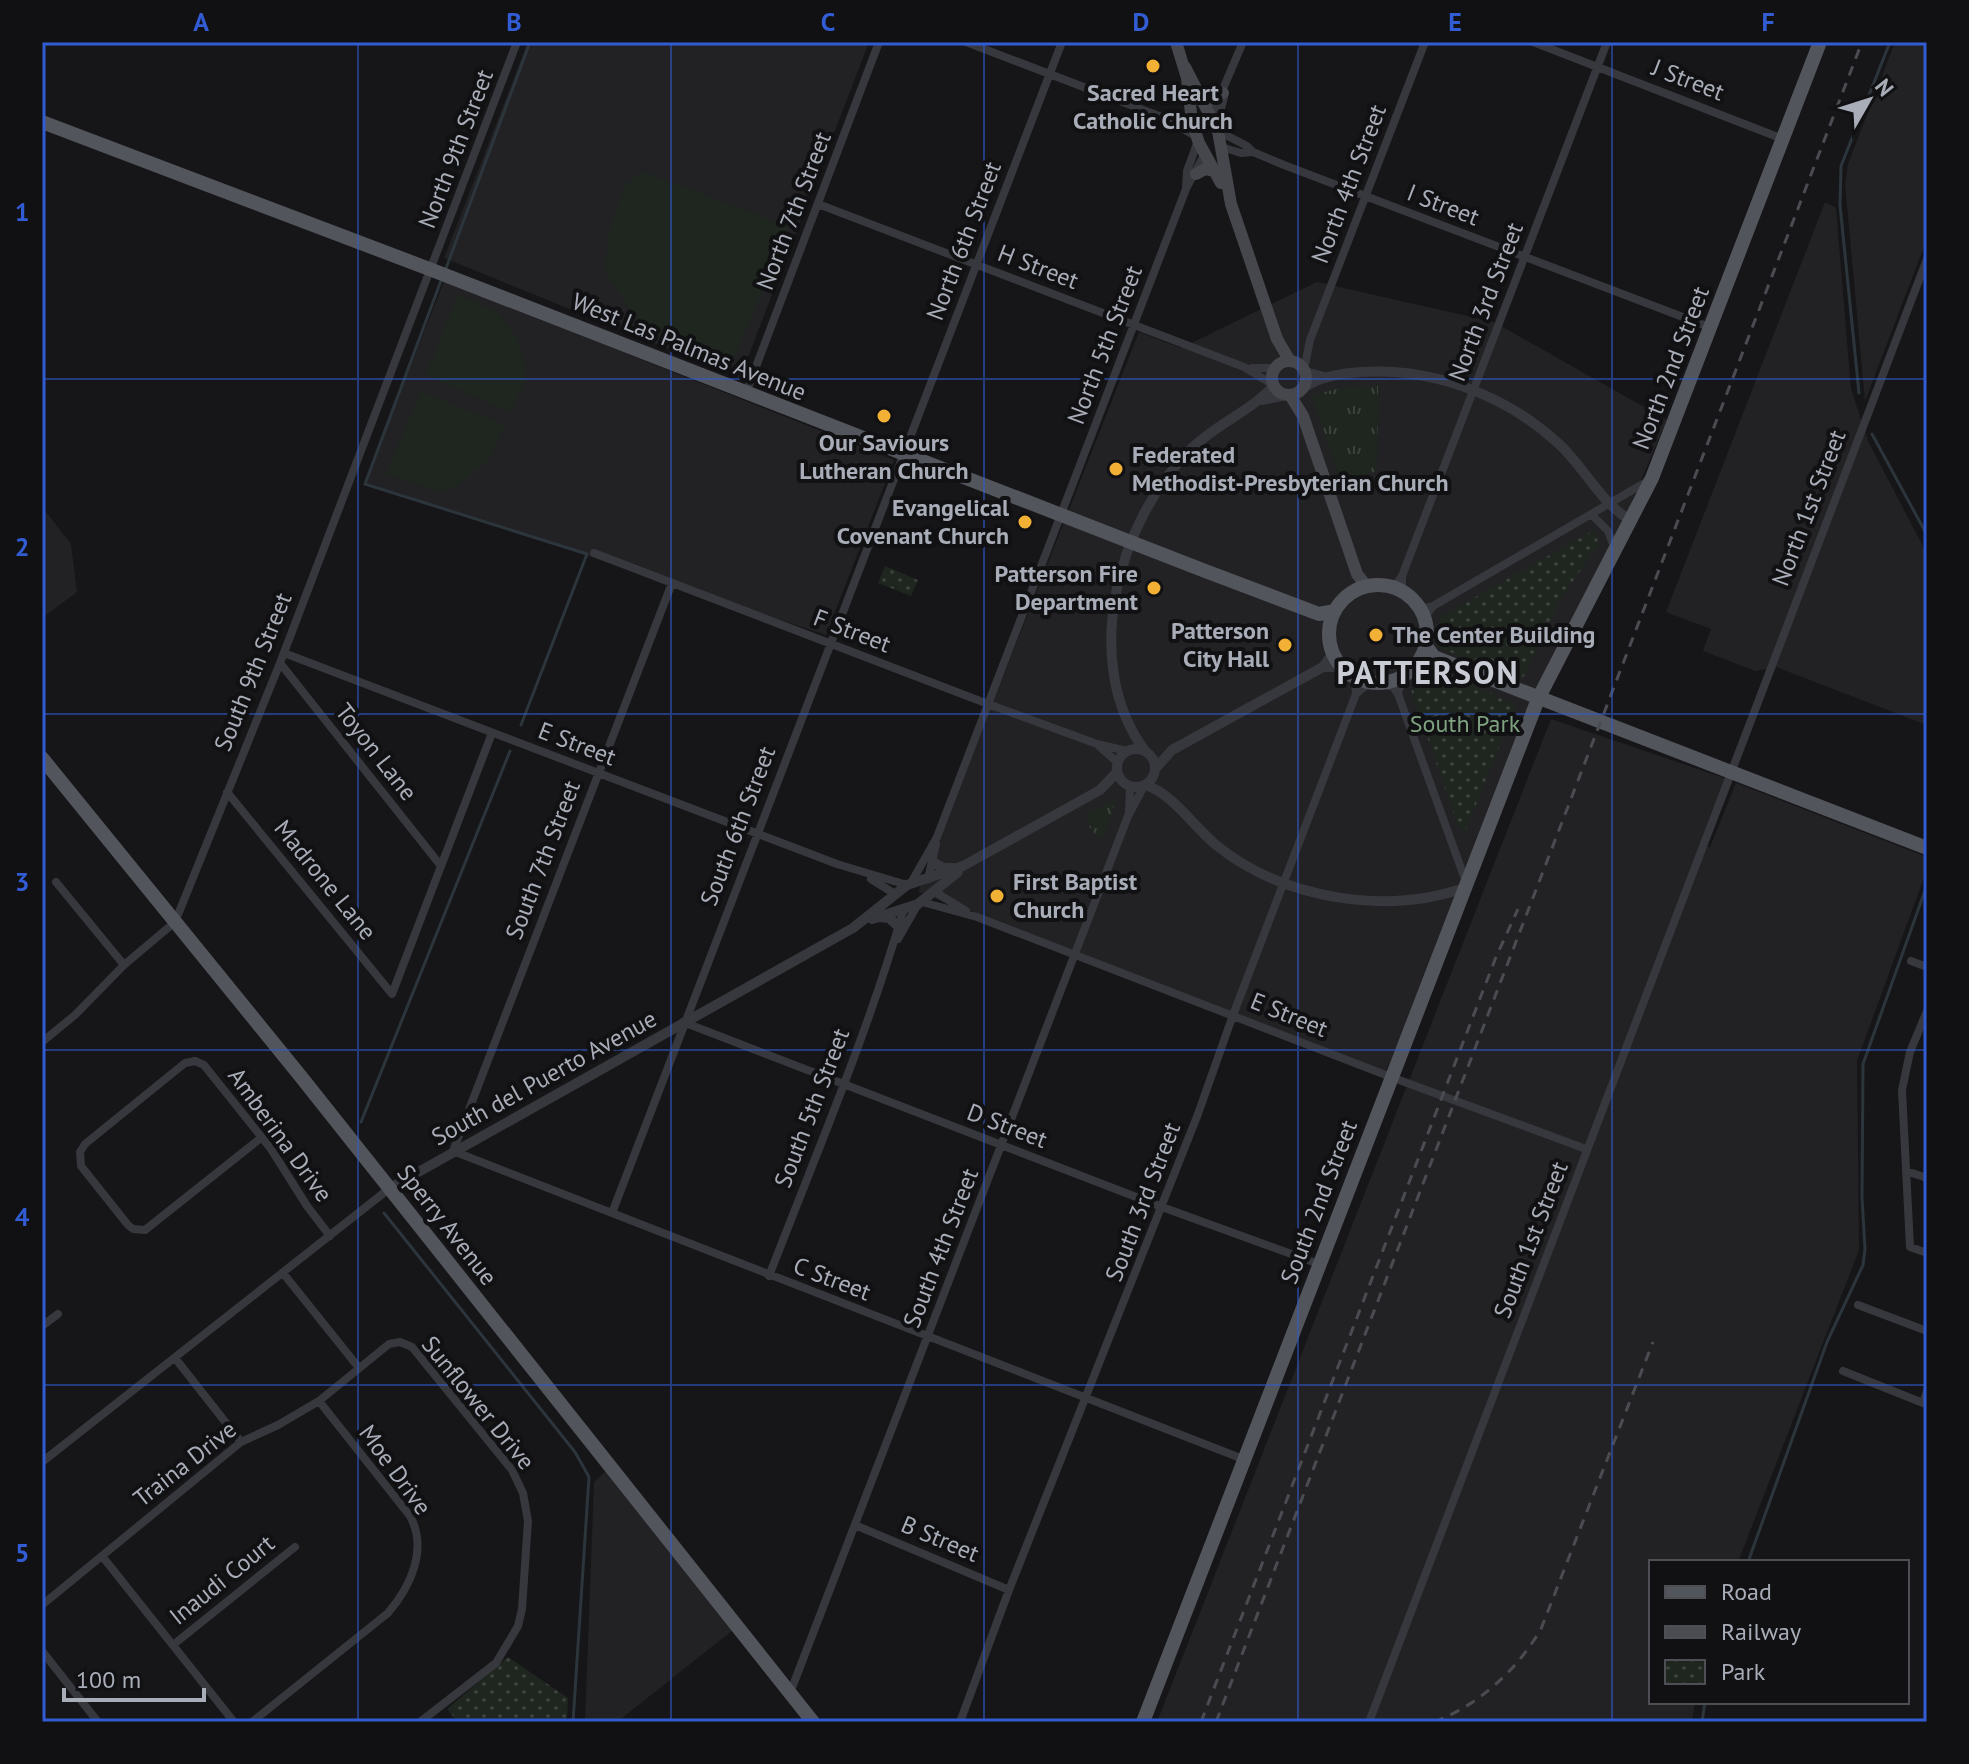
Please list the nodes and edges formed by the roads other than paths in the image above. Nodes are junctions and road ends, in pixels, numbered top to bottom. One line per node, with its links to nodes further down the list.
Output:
1 (517, 42): 33 (street, North 9th Street)
2 (879, 42): 28 (street, North 7th Street)
3 (966, 42): 13 (street)
4 (1062, 42): 13 (street, North 6th Street)
5 (1176, 42): 11 (main road)
6 (1243, 42): 14 (street)
7 (1425, 42): 27 (street, North 4th Street)
8 (1533, 42): 12 (street, J Street)
9 (1607, 42): 12 (street, North 3rd Street)
10 (1820, 42): 20 (main road, North 2nd Street)
11 (1185, 67): 15 (main road); 17 (main road)
12 (1597, 67): 20 (street, J Street); 30 (street, North 3rd Street)
13 (1050, 74): 16 (street); 32 (street, North 6th Street)
14 (1224, 90): 15 (main road); 19 (street)
15 (1200, 100): 19 (main road)
16 (1167, 119): 17 (street); 21 (street)
17 (1192, 121): 19 (street); 21 (main road)
18 (42, 122): 33 (main road, West Las Palmas Avenue)
19 (1213, 123): 22 (main road); 23 (street, I Street)
20 (1783, 139): 35 (main road, North 2nd Street)
21 (1202, 146): 22 (street); 24 (main road); 25 (street, North 5th Street); 26 (street, North 5th Street)
22 (1220, 148): 23 (street, I Street); 29 (main road)
23 (1253, 152): 27 (street, I Street)
24 (1216, 171): 25 (main road); 29 (main road)
25 (1196, 174): 26 (street, North 5th Street)
26 (1186, 189): 34 (street, North 5th Street)
27 (1366, 196): 30 (street, I Street); 37 (street, North 4th Street)
28 (818, 204): 32 (street, H Street); 46 (street, North 7th Street)
29 (1231, 204): 36 (main road)
30 (1524, 257): 35 (street, I Street); 44 (street, North 3rd Street)
31 (1927, 259): 85 (street, North 1st Street)
32 (977, 265): 34 (street, H Street); 48 (street, North 6th Street)
33 (432, 270): 46 (main road, West Las Palmas Avenue); 65 (street, South 9th Street)
34 (1134, 326): 39 (street, H Street); 52 (street, North 5th Street)
35 (1709, 327): 49 (main road, North 2nd Street)
36 (1277, 339): 38 (main road); 40 (main road)
37 (1310, 340): 38 (street, North 4th Street); 41 (street, North 4th Street)
38 (1291, 361): 40 (main road); 41 (main road)
39 (1244, 367): 40 (street, H Street); 43 (street, H Street)
40 (1275, 368): 43 (main road)
41 (1305, 371): 42 (street); 45 (main road)
42 (1326, 377): 44 (street); 45 (street)
43 (1273, 385): 45 (main road); 47 (street)
44 (1473, 390): 50 (street); 59 (street, North 3rd Street)
45 (1295, 392): 47 (street); 58 (main road)
46 (745, 394): 48 (main road, West Las Palmas Avenue)
47 (1256, 402): 54 (street)
48 (903, 455): 52 (main road, West Las Palmas Avenue); 64 (street, South 6th Street)
49 (1652, 478): 50 (street); 53 (main road, North 2nd Street)
50 (1610, 504): 51 (street); 53 (street)
51 (1592, 515): 55 (street); 60 (street)
52 (1061, 516): 54 (main road, West Las Palmas Avenue); 75 (street)
53 (1630, 520): 55 (main road, North 2nd Street)
54 (1130, 542): 62 (main road, West Las Palmas Avenue); 76 (street)
55 (1615, 549): 74 (main road, North 2nd Street)
56 (594, 553): 57 (street, F Street)
57 (672, 583): 64 (street, F Street); 86 (street, South 7th Street)
58 (1360, 589): 59 (main road); 61 (main road)
59 (1396, 589): 60 (main road)
60 (1425, 610): 67 (main road)
61 (1335, 611): 62 (main road); 63 (main road)
62 (1319, 614): 63 (main road, West Las Palmas Avenue)
63 (1330, 626): 66 (main road)
64 (830, 644): 75 (street, F Street); 93 (street, South 6th Street)
65 (284, 653): 68 (street, South 9th Street); 77 (street, E Street)
66 (1333, 653): 69 (street); 70 (main road)
67 (1427, 655): 71 (main road); 74 (main road)
68 (280, 663): 90 (street, South 9th Street); 98 (street, Toyon Lane)
69 (1323, 667): 70 (street); 79 (street)
70 (1342, 667): 72 (main road)
71 (1403, 677): 72 (main road); 73 (street)
72 (1369, 681): 73 (street); 102 (street, South 3rd Street)
73 (1398, 694): 104 (street)
74 (1538, 699): 85 (main road); 104 (main road, South 2nd Street)
75 (988, 704): 78 (street, F Street); 94 (street)
76 (1128, 722): 80 (street); 81 (street)
77 (492, 733): 86 (street, E Street); 98 (street)
78 (1097, 744): 80 (street, F Street); 83 (street, F Street)
79 (1172, 750): 81 (street); 84 (street)
80 (1128, 751): 81 (street); 83 (street)
81 (1148, 753): 84 (street)
82 (42, 758): 111 (main road, Sperry Avenue)
83 (1117, 768): 87 (street); 89 (street, South del Puerto Avenue)
84 (1155, 770): 88 (street); 91 (street)
85 (1729, 772): 95 (main road); 127 (street, South 1st Street)
86 (598, 773): 93 (street, E Street); 128 (street, South 7th Street)
87 (1127, 785): 88 (street); 89 (street, South del Puerto Avenue); 92 (street, South 4th Street)
88 (1145, 786): 91 (street); 92 (street, South 4th Street)
89 (1100, 790): 97 (street, South del Puerto Avenue)
90 (227, 792): 98 (street, Madrone Lane); 111 (street, South 9th Street)
91 (1170, 800): 102 (street)
92 (1128, 816): 115 (street, South 4th Street)
93 (757, 833): 99 (street, E Street); 121 (street, South 6th Street)
94 (937, 837): 96 (street); 103 (street)
95 (1927, 848)
96 (933, 862): 97 (street); 100 (street)
97 (968, 864): 100 (street, South del Puerto Avenue); 105 (street, South del Puerto Avenue)
98 (441, 866)
99 (856, 871): 103 (street, E Street); 106 (street, E Street)
100 (929, 878): 103 (street, South del Puerto Avenue); 105 (street)
101 (56, 882): 117 (street)
102 (1284, 883): 104 (street); 120 (street, South 3rd Street)
103 (909, 884): 106 (street, South del Puerto Avenue)
104 (1467, 887): 123 (main road, South 2nd Street)
105 (935, 892): 107 (street, South del Puerto Avenue); 109 (street, E Street)
106 (894, 895): 108 (street); 113 (street, South del Puerto Avenue)
107 (920, 903): 108 (street, South del Puerto Avenue); 109 (street, E Street); 114 (street, South 5th Street)
108 (902, 908): 110 (street, South del Puerto Avenue); 112 (street, South 5th Street)
109 (977, 917): 115 (street, E Street)
110 (873, 918): 112 (street); 113 (street, South del Puerto Avenue)
111 (175, 922): 117 (street, South 9th Street); 131 (main road, Sperry Avenue)
112 (898, 926): 114 (street, South 5th Street)
113 (853, 928): 121 (street, South del Puerto Avenue)
114 (890, 954): 124 (street, South 5th Street)
115 (1075, 955): 120 (street, E Street); 126 (street, South 4th Street)
116 (1911, 961): 118 (street)
117 (124, 965): 122 (street, South 9th Street)
118 (1927, 967)
119 (1927, 1011): 129 (street)
120 (1233, 1015): 123 (street, E Street); 132 (street, South 3rd Street)
121 (683, 1022): 124 (street, D Street); 128 (street, South del Puerto Avenue); 133 (street, South 6th Street)
122 (42, 1042)
123 (1391, 1077): 127 (street, E Street); 136 (main road, South 2nd Street)
124 (842, 1085): 126 (street, D Street); 138 (street, South 5th Street)
125 (262, 1137): 125 (street, Amberina Drive); 134 (street, Amberina Drive)
126 (1002, 1146): 132 (street, D Street); 143 (street, South 4th Street)
127 (1586, 1149): 169 (street, South 1st Street)
128 (453, 1151): 131 (street, South del Puerto Avenue); 133 (street, C Street)
129 (1906, 1171): 130 (street); 135 (street)
130 (1927, 1178)
131 (390, 1188): 134 (street, South del Puerto Avenue); 161 (main road, Sperry Avenue)
132 (1162, 1207): 136 (street, D Street); 149 (street, South 3rd Street)
133 (612, 1213): 138 (street, C Street)
134 (330, 1236): 137 (street, South del Puerto Avenue)
135 (1927, 1253)
136 (1319, 1264): 152 (main road, South 2nd Street)
137 (283, 1273): 145 (street, South del Puerto Avenue); 146 (street)
138 (769, 1276): 143 (street, C Street)
139 (1858, 1305): 142 (street)
140 (58, 1314): 141 (street)
141 (42, 1326)
142 (1927, 1331)
143 (928, 1337): 149 (street, C Street); 154 (street, South 4th Street)
144 (400, 1342): 146 (street, Traina Drive); 165 (street, Sunflower Drive)
145 (175, 1358): 151 (street); 153 (street, South del Puerto Avenue)
146 (359, 1368): 150 (street, Traina Drive)
147 (1843, 1371): 148 (street)
148 (1927, 1391)
149 (1087, 1398): 152 (street, C Street); 157 (street, South 3rd Street)
150 (319, 1401): 151 (street, Traina Drive); 164 (street, Moe Drive)
151 (241, 1442): 156 (street, Traina Drive)
152 (1243, 1459): 168 (main road, South 2nd Street)
153 (42, 1462)
154 (855, 1525): 157 (street, B Street); 161 (street, South 4th Street)
155 (295, 1547): 159 (street, Inaudi Court)
156 (102, 1556): 158 (street, Traina Drive); 159 (street)
157 (1009, 1590): 167 (street, South 3rd Street)
158 (42, 1605)
159 (173, 1645): 163 (street)
160 (42, 1651): 162 (street)
161 (790, 1694): 166 (main road, Sperry Avenue)
162 (98, 1722)
163 (234, 1722)
164 (252, 1722)
165 (420, 1722)
166 (813, 1722)
167 (960, 1722)
168 (1143, 1722)
169 (1369, 1722)

